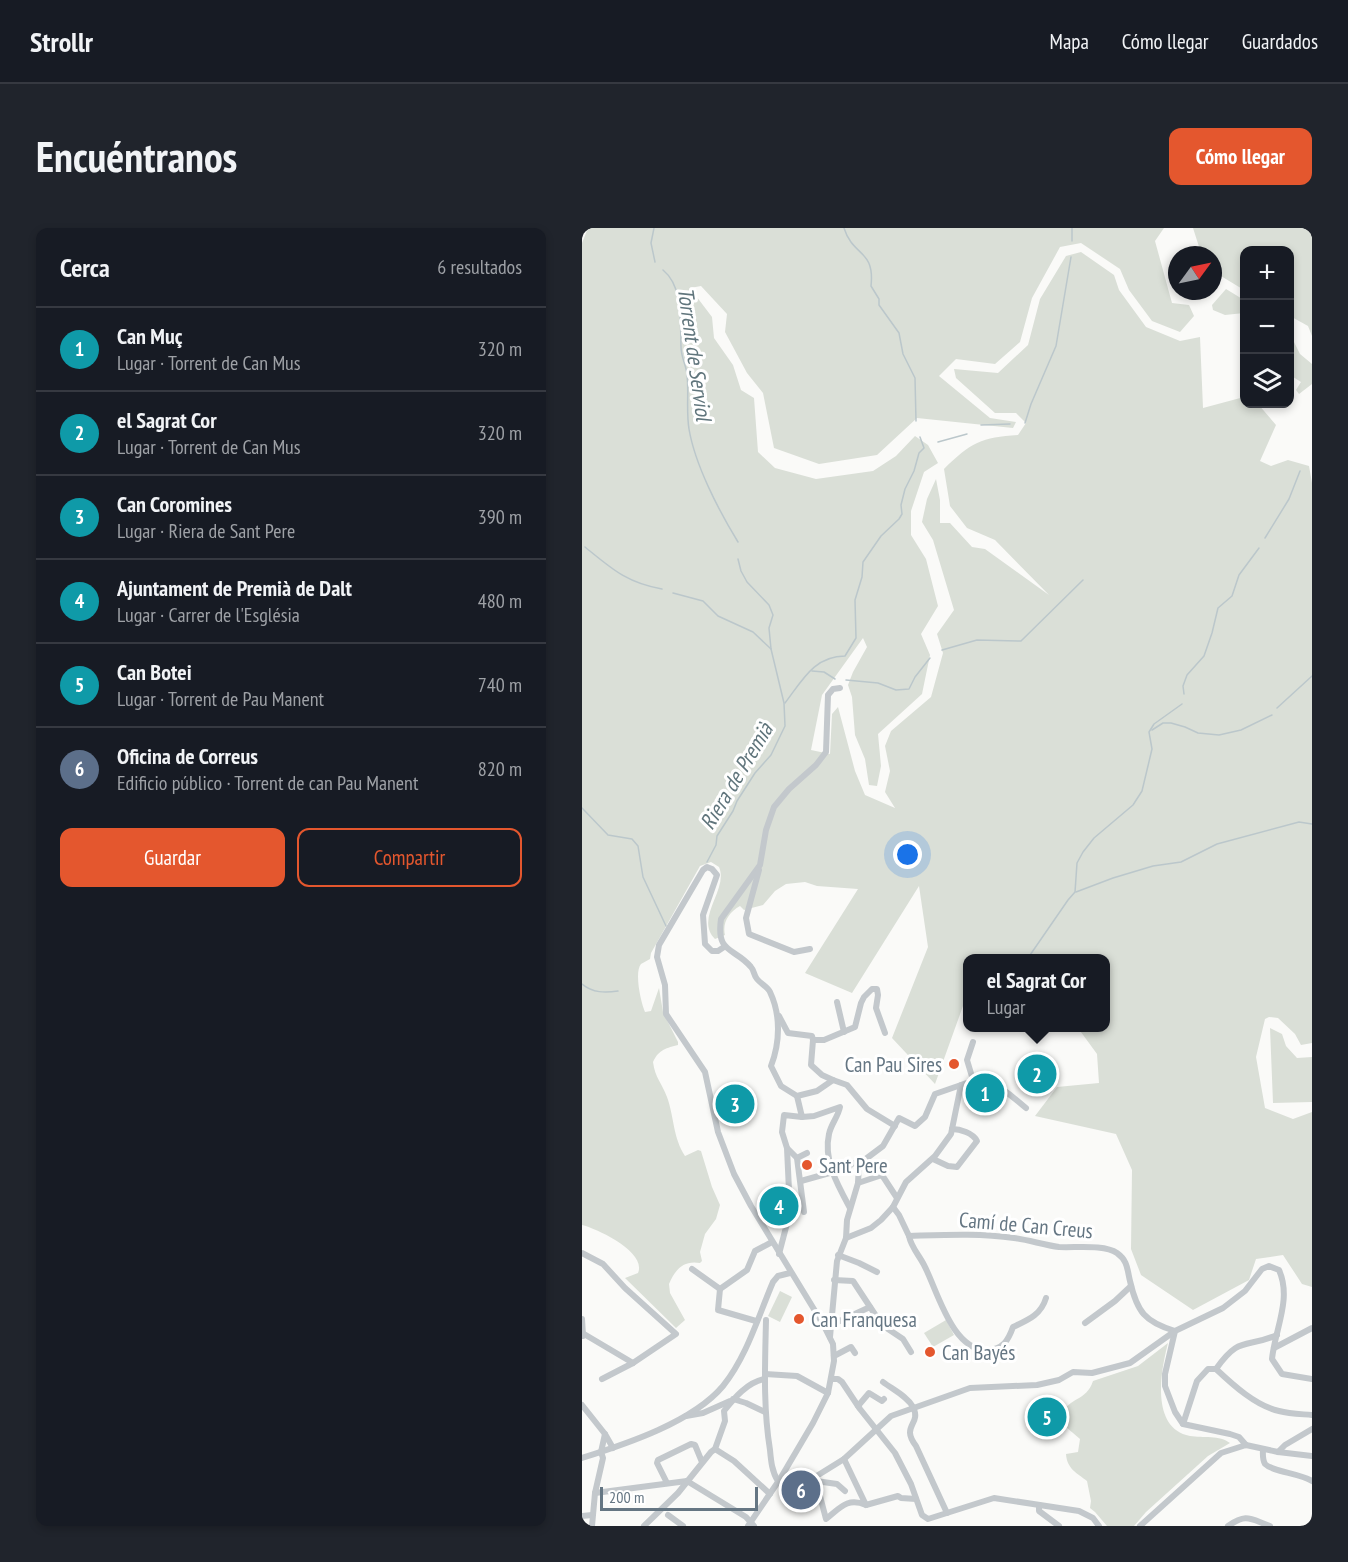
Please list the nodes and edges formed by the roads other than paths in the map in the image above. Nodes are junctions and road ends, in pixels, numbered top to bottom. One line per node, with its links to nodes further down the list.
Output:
1 (840, 688): 2 (street)
2 (760, 865): 3 (street); 4 (street)
3 (724, 947): 6 (street); 33 (street)
4 (810, 949)
5 (837, 1002): 7 (street)
6 (775, 1008): 9 (street); 14 (street)
7 (844, 1032): 8 (street); 9 (street)
8 (885, 1033)
9 (813, 1040): 11 (street)
10 (973, 1042): 12 (street)
11 (834, 1080): 14 (street); 17 (street)
12 (973, 1080): 13 (street); 15 (street)
13 (961, 1085): 17 (street); 18 (street)
14 (797, 1096): 16 (street)
15 (1026, 1108)
16 (802, 1117): 19 (street); 24 (street)
17 (895, 1126): 23 (street)
18 (952, 1129): 22 (street); 22 (street)
19 (787, 1148): 21 (street); 35 (street)
20 (807, 1154): 21 (street)
21 (797, 1158): 25 (street)
22 (933, 1159): 27 (street)
23 (859, 1164): 24 (street); 26 (street)
24 (833, 1171): 25 (street); 28 (street)
25 (801, 1181): 30 (street)
26 (858, 1183): 27 (street); 28 (street)
27 (897, 1198): 29 (street)
28 (850, 1208): 32 (street)
29 (893, 1208): 31 (street); 32 (street)
30 (804, 1212)
31 (909, 1236): 41 (street, Camí de Can Creus); 43 (street)
32 (846, 1238): 36 (street)
33 (772, 1242): 35 (street); 42 (street)
34 (582, 1253): 59 (street)
35 (779, 1254): 39 (street)
36 (838, 1255): 38 (street); 40 (street)
37 (692, 1269): 42 (street)
38 (877, 1272)
39 (790, 1273): 47 (street); 54 (street)
40 (834, 1280): 44 (street); 49 (street)
41 (1131, 1286): 48 (street); 51 (street, Camí de Can Creus)
42 (720, 1289): 47 (street)
43 (1046, 1298)
44 (870, 1307): 49 (street); 56 (street)
45 (582, 1319): 53 (street)
46 (766, 1320): 61 (street)
47 (756, 1321): 74 (street)
48 (1085, 1323)
49 (831, 1325): 54 (street)
50 (1312, 1328): 55 (street)
51 (1175, 1331): 52 (street); 71 (street); 75 (street)
52 (1277, 1335): 55 (street); 60 (street)
53 (583, 1336): 59 (street)
54 (830, 1339): 58 (street)
55 (1274, 1348): 62 (street)
56 (911, 1352)
57 (855, 1353): 58 (street)
58 (834, 1356): 63 (street)
59 (633, 1363): 64 (street)
60 (1216, 1369): 73 (street); 75 (street)
61 (765, 1377): 66 (street); 67 (street); 72 (street)
62 (1312, 1378)
63 (832, 1379): 66 (street); 70 (street)
64 (602, 1380)
65 (883, 1382): 71 (street)
66 (828, 1393): 90 (street)
67 (733, 1399): 72 (street); 74 (street); 81 (street)
68 (884, 1399): 70 (street)
69 (582, 1405): 78 (street)
70 (858, 1406): 76 (street)
71 (914, 1409): 76 (street); 100 (street)
72 (765, 1412): 90 (street)
73 (1312, 1415)
74 (684, 1416): 80 (street)
75 (1183, 1424): 79 (street)
76 (876, 1428): 87 (street); 97 (street)
77 (1312, 1429): 84 (street)
78 (605, 1434): 80 (street); 83 (street)
79 (1246, 1445): 82 (street); 111 (street)
80 (614, 1448): 83 (street)
81 (716, 1449): 88 (street); 96 (street)
82 (1263, 1449): 84 (street); 92 (street)
83 (601, 1452): 86 (street); 95 (street)
84 (1278, 1452): 85 (street)
85 (1312, 1456)
86 (582, 1458)
87 (844, 1459): 89 (street); 98 (street)
88 (702, 1462): 91 (street); 93 (street)
89 (815, 1479): 90 (street); 94 (street); 98 (street)
90 (779, 1480): 96 (street)
91 (687, 1481): 93 (street); 105 (street); 107 (street)
92 (1312, 1481)
93 (667, 1483): 95 (street)
94 (845, 1491)
95 (595, 1493): 101 (street)
96 (770, 1494): 105 (street)
97 (916, 1499): 98 (street); 100 (street)
98 (866, 1505)
99 (1039, 1505): 100 (street); 109 (street); 110 (street)
100 (947, 1513)
101 (592, 1515): 103 (street); 106 (street)
102 (668, 1515): 108 (street)
103 (582, 1516)
104 (1248, 1518): 112 (street); 113 (street); 114 (street)
105 (751, 1524)
106 (592, 1526)
107 (644, 1526)
108 (683, 1526)
109 (1059, 1526)
110 (1099, 1526)
111 (1140, 1526)
112 (1228, 1526)
113 (1246, 1526)
114 (1270, 1526)

